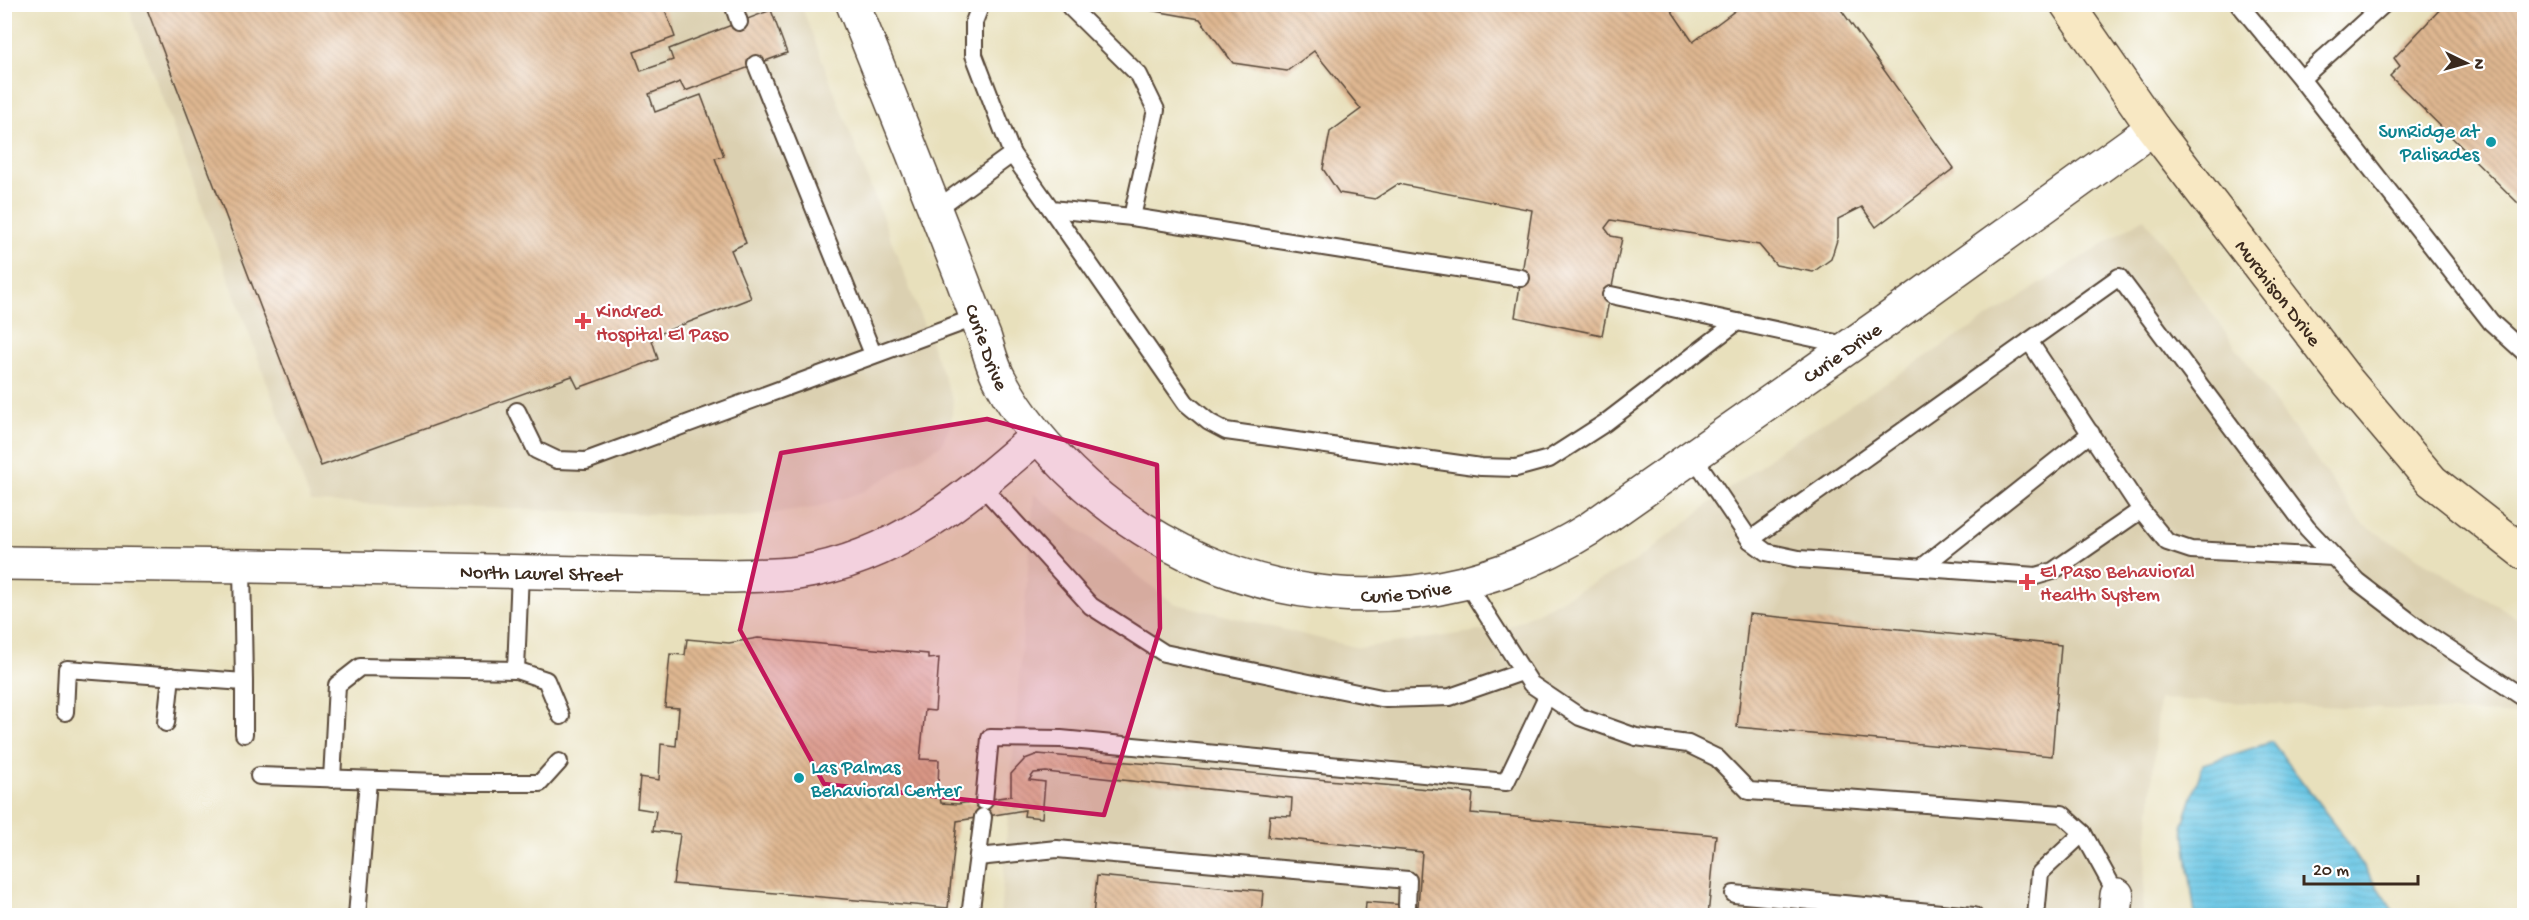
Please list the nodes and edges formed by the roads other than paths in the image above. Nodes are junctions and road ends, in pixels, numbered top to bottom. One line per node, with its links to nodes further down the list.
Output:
1 (733, 4): 8 (lane)
2 (853, 4): 14 (street, Curie Drive)
3 (981, 4): 12 (lane)
4 (2067, 4): 11 (main road, Murchison Drive)
5 (2239, 4): 10 (lane)
6 (2384, 4): 10 (lane)
7 (1070, 7): 15 (lane)
8 (739, 22)
9 (756, 64): 23 (lane)
10 (2301, 79): 22 (lane)
11 (2153, 128): 21 (street, Curie Drive); 31 (main road, Murchison Drive)
12 (1012, 154): 13 (lane); 14 (lane)
13 (1051, 209): 15 (lane); 19 (lane)
14 (935, 210): 18 (street, Curie Drive)
15 (1132, 217): 16 (lane)
16 (1521, 278)
17 (1611, 295): 19 (lane)
18 (977, 317): 23 (lane); 26 (street, Curie Drive)
19 (1737, 322): 21 (lane)
20 (2029, 341): 25 (lane); 30 (lane); 32 (lane)
21 (1850, 346): 27 (street, Curie Drive)
22 (2524, 352)
23 (873, 354): 24 (lane)
24 (517, 411)
25 (2091, 433): 29 (lane); 35 (lane)
26 (1037, 436): 28 (street, North Laurel Street); 37 (street, Curie Drive)
27 (1693, 456): 30 (lane); 37 (street, Curie Drive)
28 (981, 485): 36 (street, North Laurel Street); 39 (lane)
29 (2141, 510): 32 (lane); 35 (lane)
30 (1750, 540): 35 (lane)
31 (2524, 553)
32 (2333, 557): 43 (lane)
33 (4, 563): 34 (street, North Laurel Street)
34 (242, 566): 36 (street, North Laurel Street); 41 (lane)
35 (1921, 568)
36 (520, 572): 38 (lane)
37 (1466, 582): 39 (lane)
38 (516, 670): 45 (lane); 50 (lane)
39 (1522, 672): 42 (lane)
40 (171, 676): 41 (lane); 44 (lane); 46 (lane)
41 (243, 682): 47 (lane)
42 (1547, 696): 52 (lane); 53 (lane)
43 (2524, 698)
44 (65, 712)
45 (561, 716)
46 (166, 723)
47 (244, 734)
48 (559, 762): 51 (lane)
49 (259, 776): 50 (lane)
50 (332, 779): 51 (lane)
51 (368, 780): 57 (lane)
52 (2084, 833): 55 (lane); 60 (lane)
53 (978, 857): 56 (lane); 58 (lane)
54 (1734, 894): 59 (lane)
55 (2116, 905)
56 (1407, 906)
57 (357, 915)
58 (970, 915)
59 (1974, 915)
60 (2036, 915)

